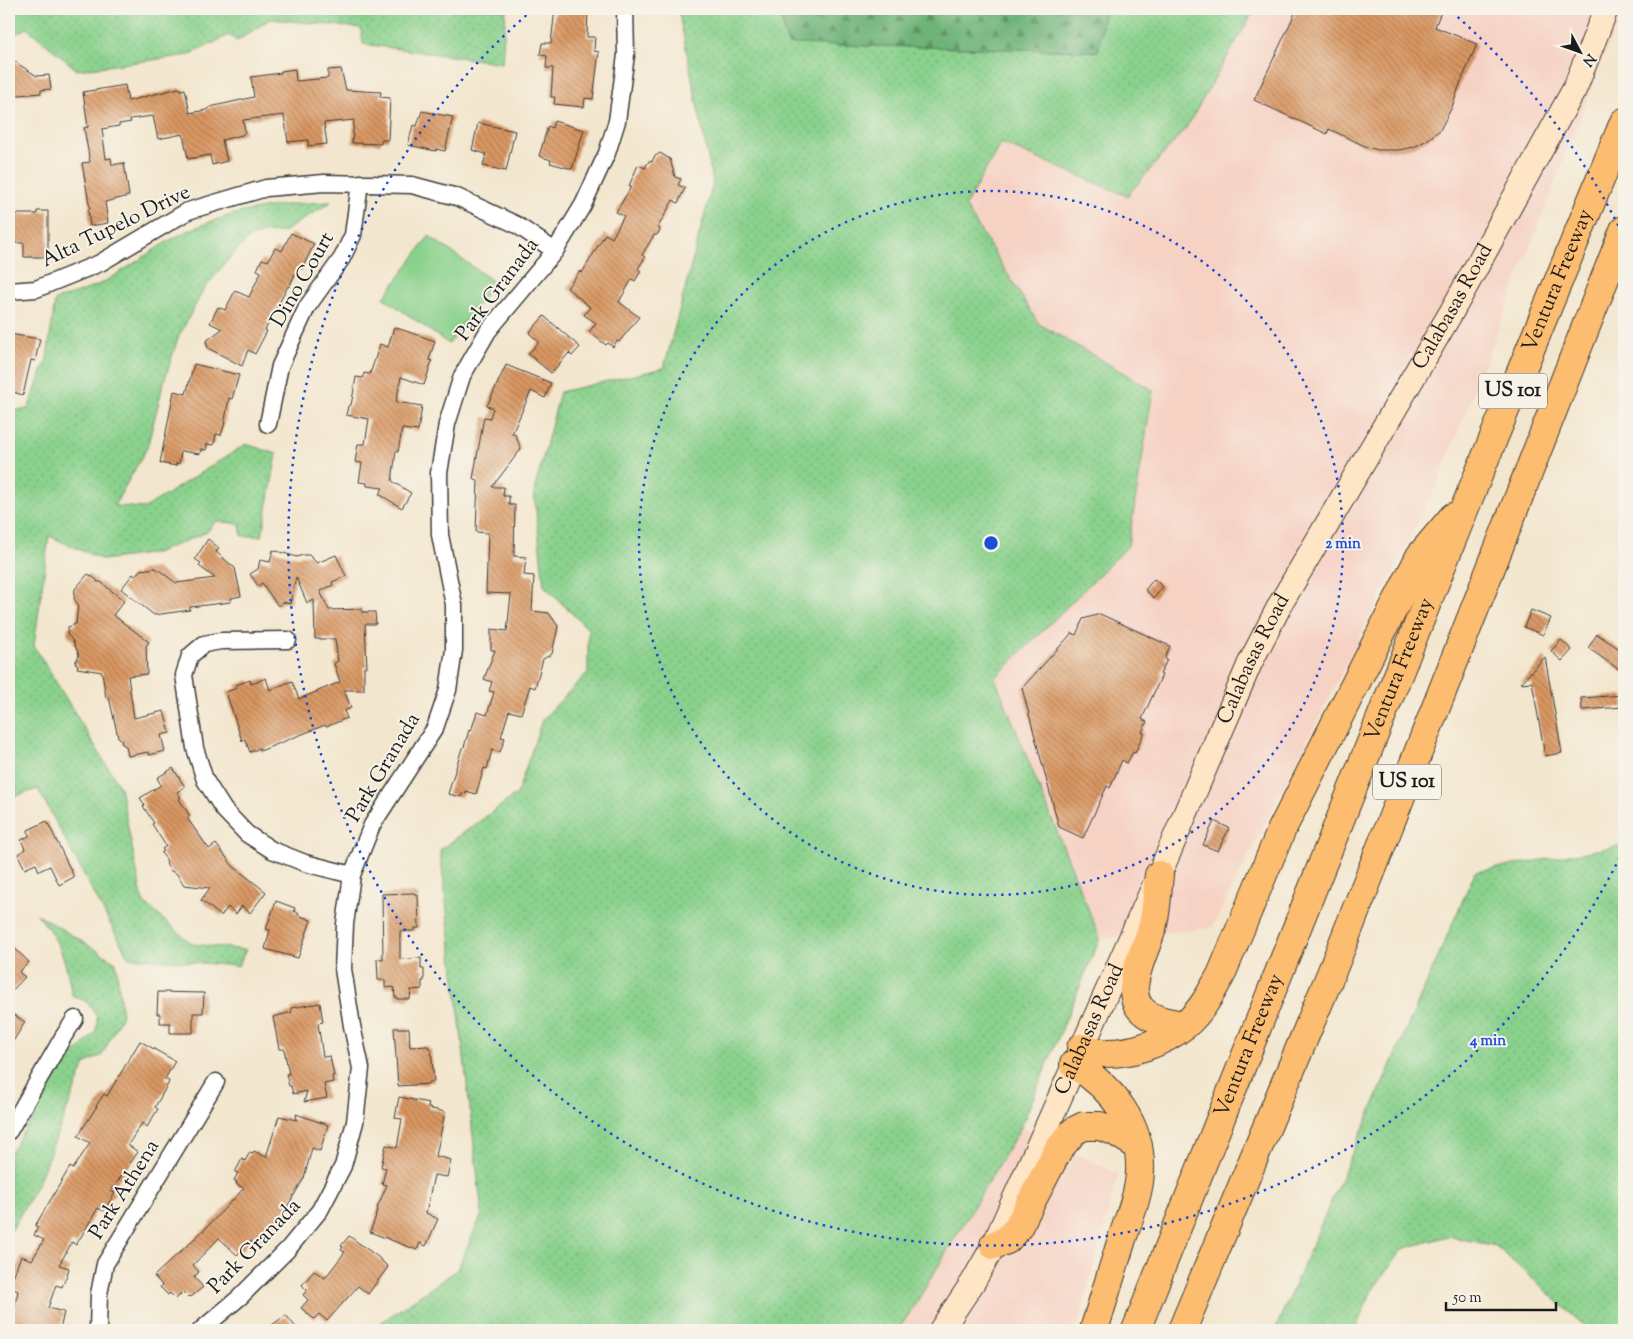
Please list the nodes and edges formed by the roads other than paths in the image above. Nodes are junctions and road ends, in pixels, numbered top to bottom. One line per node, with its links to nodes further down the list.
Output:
1 (625, 9): 6 (street, Park Granada)
2 (1606, 9): 12 (main road, Calabasas Road)
3 (1624, 122): 9 (highway, Ventura Freeway / US 101)
4 (360, 183): 6 (street, Alta Tupelo Drive); 7 (street, Alta Tupelo Drive); 8 (street, Dino Court)
5 (1624, 230): 25 (highway, Ventura Freeway / US 101)
6 (555, 251): 11 (street, Park Granada)
7 (9, 290)
8 (268, 424)
9 (1468, 500): 14 (highway); 24 (highway, Ventura Freeway / US 101)
10 (288, 640): 11 (street)
11 (352, 874): 21 (street, Park Granada)
12 (1159, 875): 14 (highway); 15 (main road, Calabasas Road)
13 (76, 1019): 17 (street)
14 (1185, 1025): 15 (highway)
15 (1077, 1056): 18 (highway); 19 (main road, Calabasas Road)
16 (216, 1082): 20 (street, Park Athena)
17 (9, 1131)
18 (1138, 1146): 19 (highway); 23 (highway)
19 (994, 1245): 22 (main road, Calabasas Road)
20 (98, 1330)
21 (201, 1330)
22 (941, 1330)
23 (1094, 1330)
24 (1136, 1330)
25 (1182, 1330)

